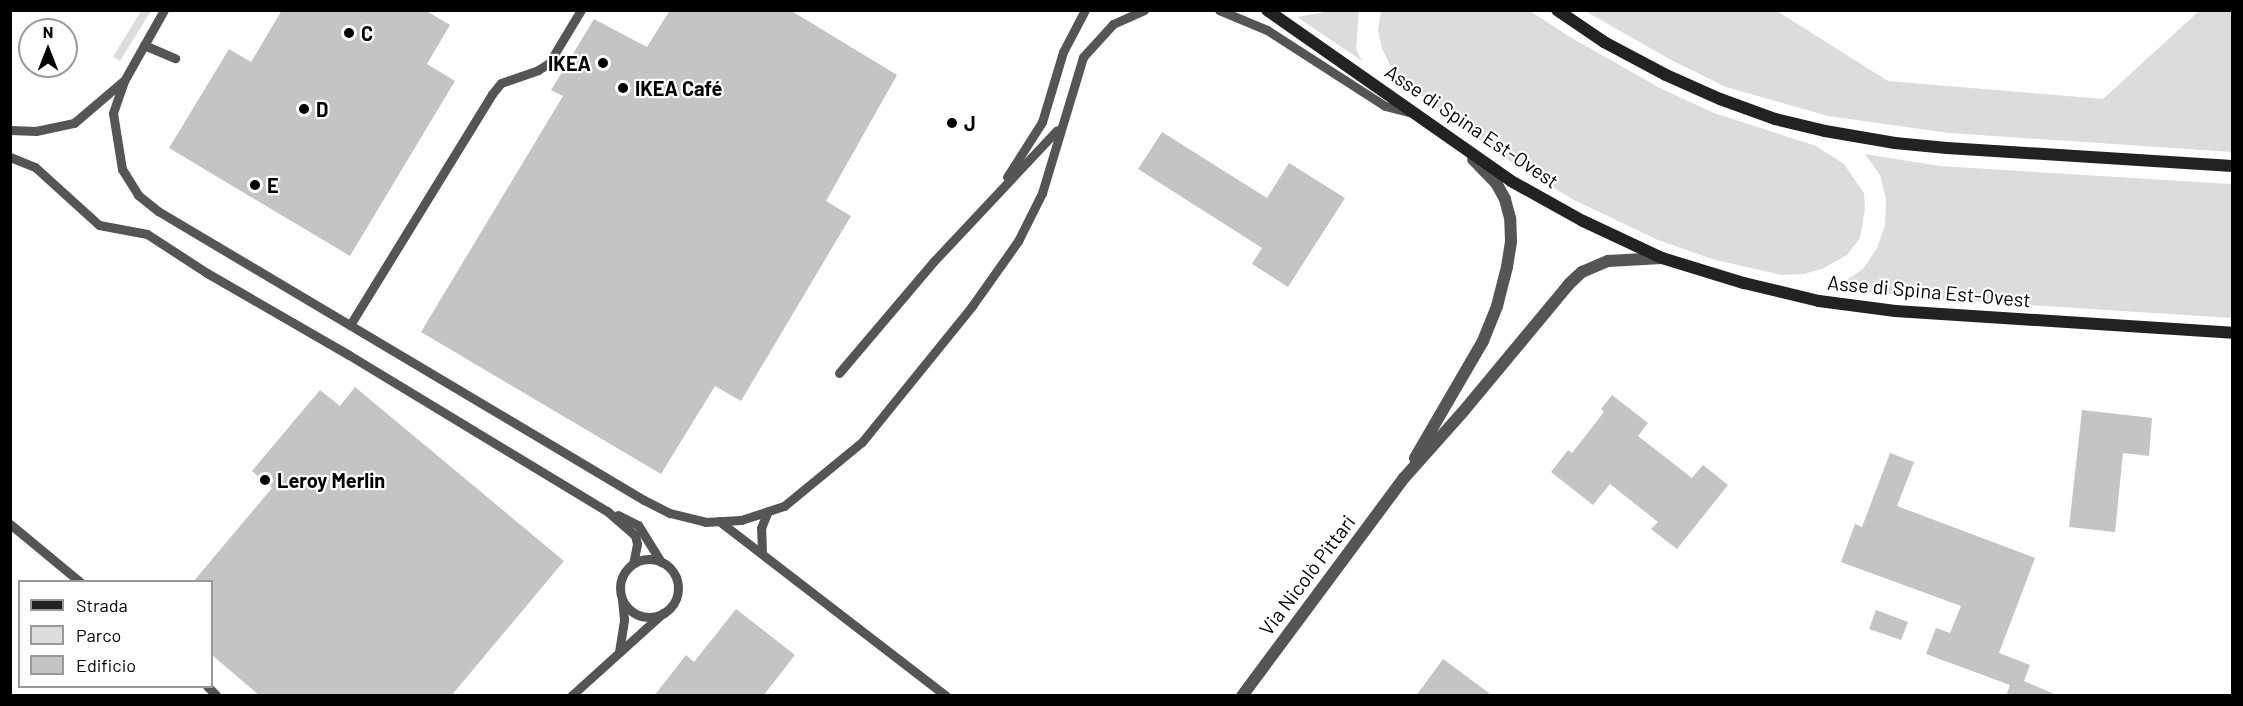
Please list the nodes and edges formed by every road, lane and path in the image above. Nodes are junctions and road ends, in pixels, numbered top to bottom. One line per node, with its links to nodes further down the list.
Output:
1 (164, 10): 8 (lane)
2 (581, 10): 19 (lane)
3 (1085, 10): 17 (lane)
4 (1144, 10): 12 (lane)
5 (1219, 10): 11 (lane)
6 (1267, 10): 11 (main road, Asse di Spina Est-Ovest)
7 (1557, 10): 16 (main road)
8 (144, 45): 9 (lane); 10 (lane)
9 (175, 58)
10 (124, 81): 13 (lane); 19 (lane)
11 (1416, 114): 14 (main road, Asse di Spina Est-Ovest)
12 (1062, 123): 17 (lane); 24 (lane)
13 (10, 130)
14 (1455, 142): 18 (main road, Asse di Spina Est-Ovest); 22 (street)
15 (11, 158): 23 (lane)
16 (2232, 166)
17 (991, 199): 21 (lane)
18 (1662, 258): 20 (main road, Asse di Spina Est-Ovest); 22 (street)
19 (350, 325): 25 (lane)
20 (2232, 333)
21 (839, 373)
22 (1404, 478): 36 (street, Via Nicolò Pittari)
23 (607, 511): 28 (lane); 29 (lane)
24 (768, 511): 25 (lane); 27 (lane)
25 (718, 521): 27 (lane)
26 (10, 524): 30 (lane)
27 (762, 553): 35 (lane)
28 (661, 562): 29 (lane); 32 (lane)
29 (633, 564): 31 (lane)
30 (78, 580)
31 (622, 599): 32 (lane); 33 (lane)
32 (665, 612): 33 (lane)
33 (619, 652): 34 (lane)
34 (571, 696)
35 (946, 696)
36 (1242, 696)

